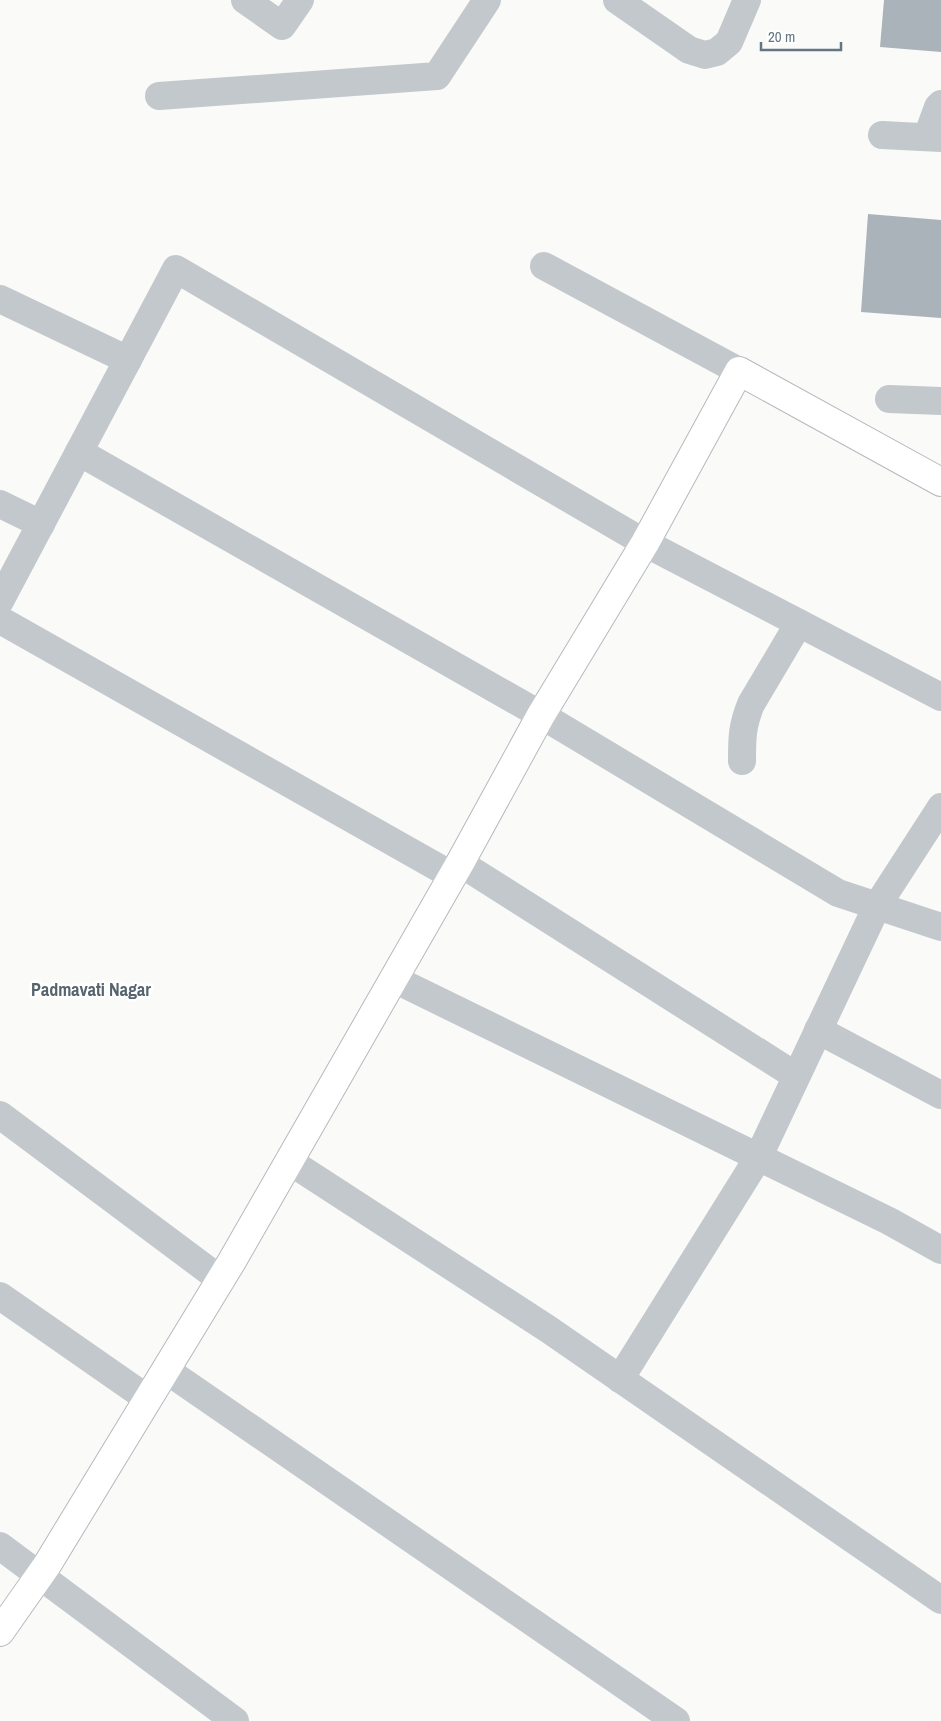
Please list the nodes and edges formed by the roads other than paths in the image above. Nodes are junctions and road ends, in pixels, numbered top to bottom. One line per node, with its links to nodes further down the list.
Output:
1 (245, 0): 2 (street)
2 (300, 0)
3 (487, 0): 6 (street)
4 (617, 0): 5 (street)
5 (748, 0)
6 (159, 96)
7 (941, 104): 9 (street)
8 (882, 135): 9 (street)
9 (934, 138)
10 (544, 266): 13 (street)
11 (0, 299): 12 (street)
12 (128, 360): 16 (street); 20 (street)
13 (738, 371): 17 (main road); 20 (main road)
14 (889, 399): 15 (street)
15 (941, 401)
16 (79, 452): 19 (street); 25 (street)
17 (941, 482)
18 (0, 504): 19 (street)
19 (41, 524): 21 (street)
20 (645, 543): 23 (street); 25 (main road)
21 (0, 601)
22 (0, 620): 28 (street)
23 (799, 623): 24 (street); 26 (street)
24 (941, 697)
25 (541, 714): 28 (main road); 29 (street)
26 (742, 761)
27 (941, 807): 29 (street)
28 (456, 870): 31 (main road); 33 (street)
29 (877, 906): 30 (street); 32 (street)
30 (941, 927)
31 (394, 979): 36 (street); 37 (main road)
32 (818, 1030): 33 (street); 34 (street)
33 (796, 1076): 36 (street)
34 (941, 1095)
35 (0, 1115): 39 (street)
36 (758, 1158): 38 (street); 42 (street)
37 (289, 1161): 39 (main road); 42 (street)
38 (941, 1250)
39 (221, 1280): 41 (main road)
40 (0, 1296): 43 (street)
41 (166, 1370): 43 (main road); 49 (street)
42 (620, 1379): 46 (street)
43 (148, 1399): 45 (main road)
44 (0, 1546): 45 (street)
45 (40, 1575): 47 (main road); 48 (street)
46 (941, 1600)
47 (0, 1632)
48 (235, 1721)
49 (676, 1721)

